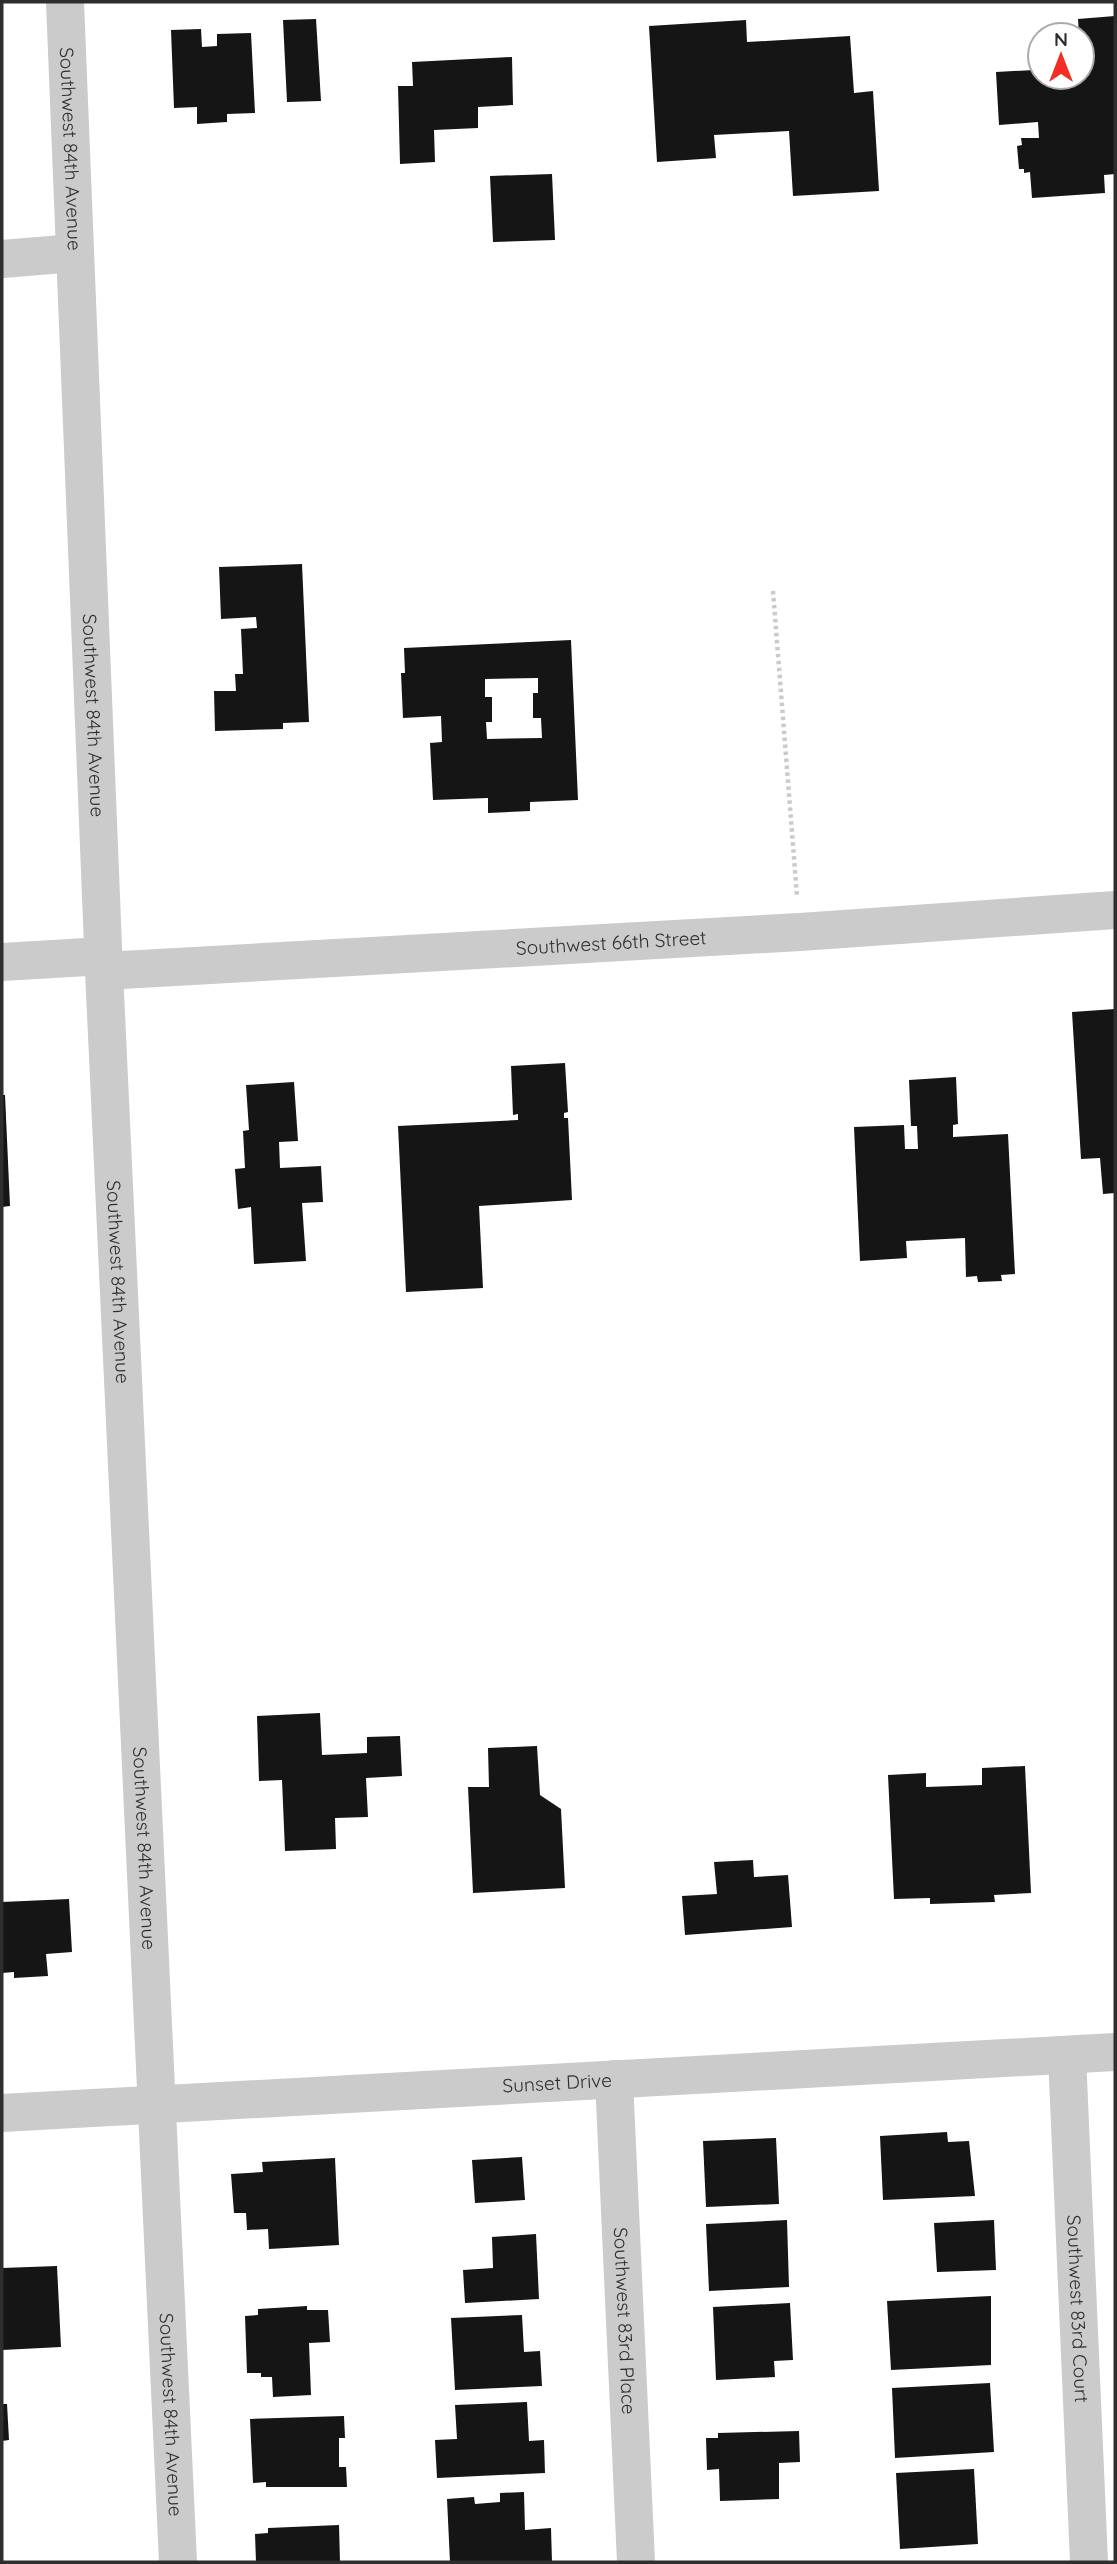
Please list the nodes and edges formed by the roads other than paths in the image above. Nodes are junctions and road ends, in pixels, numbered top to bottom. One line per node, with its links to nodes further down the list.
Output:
1 (65, 2): 2 (street, Southwest 84th Avenue)
2 (75, 253): 3 (street); 6 (street, Southwest 84th Avenue)
3 (2, 259)
4 (1115, 910): 6 (street, Southwest 66th Street)
5 (2, 962): 6 (street, Southwest 66th Street)
6 (104, 964): 10 (street, Southwest 84th Avenue)
7 (1115, 2052): 8 (street, Sunset Drive)
8 (1067, 2055): 9 (street, Sunset Drive); 14 (street, Southwest 83rd Court)
9 (614, 2079): 10 (street, Sunset Drive); 13 (street, Southwest 83rd Place)
10 (157, 2105): 11 (street, Sunset Drive); 12 (street, Southwest 84th Avenue)
11 (2, 2113)
12 (178, 2562)
13 (636, 2562)
14 (1089, 2562)

